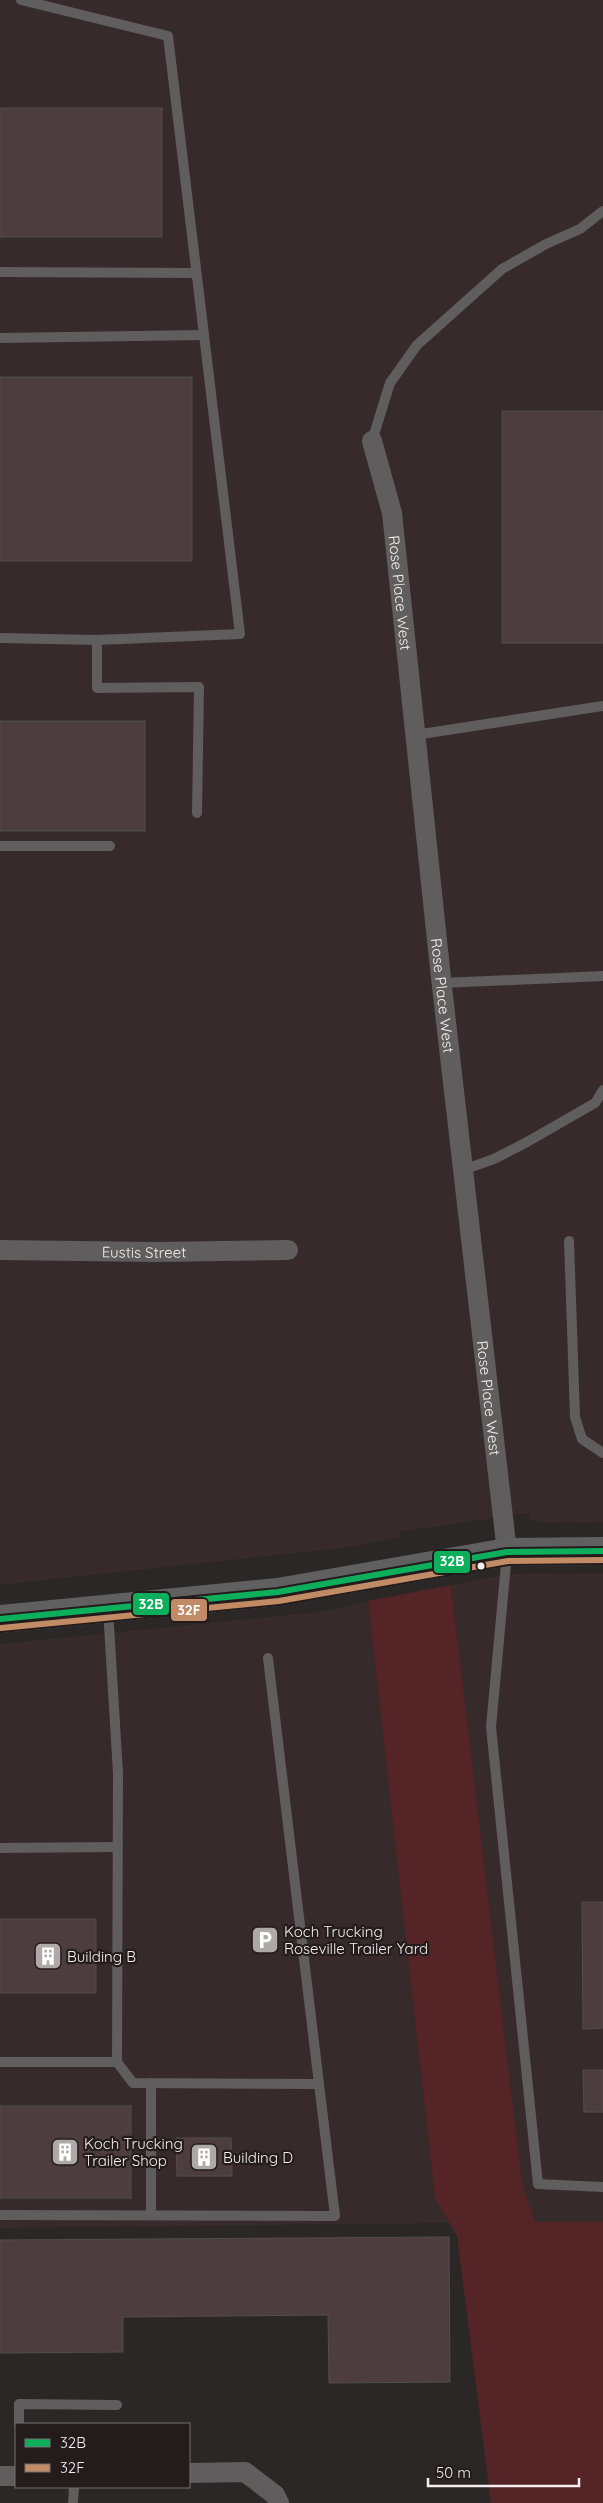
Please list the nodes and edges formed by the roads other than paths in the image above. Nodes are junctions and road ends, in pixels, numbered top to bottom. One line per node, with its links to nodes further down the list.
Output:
1 (22, 0): 4 (lane)
2 (603, 211): 7 (lane)
3 (0, 272): 4 (lane)
4 (196, 272): 5 (lane)
5 (204, 335): 6 (lane); 9 (lane)
6 (0, 338)
7 (372, 441): 11 (street, Rose Place West)
8 (0, 638): 9 (lane)
9 (97, 640): 12 (lane)
10 (603, 706): 11 (lane)
11 (416, 735): 16 (street, Rose Place West)
12 (197, 813)
13 (0, 846): 14 (lane)
14 (110, 846)
15 (603, 976): 16 (lane)
16 (442, 983): 18 (street, Rose Place West)
17 (603, 1090): 18 (lane)
18 (463, 1170): 23 (street, Rose Place West)
19 (569, 1241): 22 (lane)
20 (0, 1250): 21 (street, Eustis Street)
21 (288, 1250)
22 (603, 1452)
23 (507, 1552): 24 (street); 25 (street); 34 (lane)
24 (603, 1552)
25 (108, 1609): 26 (street); 28 (lane)
26 (0, 1619)
27 (268, 1658): 33 (lane)
28 (118, 1847): 29 (lane); 31 (lane)
29 (0, 1848)
30 (0, 2062): 31 (lane)
31 (117, 2062): 32 (lane)
32 (151, 2083): 33 (lane); 36 (lane)
33 (319, 2084): 36 (lane)
34 (603, 2187)
35 (0, 2215): 36 (lane)
36 (151, 2215)
37 (117, 2405): 38 (lane)
38 (19, 2423)
39 (190, 2473): 44 (street)
40 (0, 2476): 41 (street)
41 (15, 2476)
42 (74, 2488): 43 (lane)
43 (73, 2503)
44 (279, 2503)

